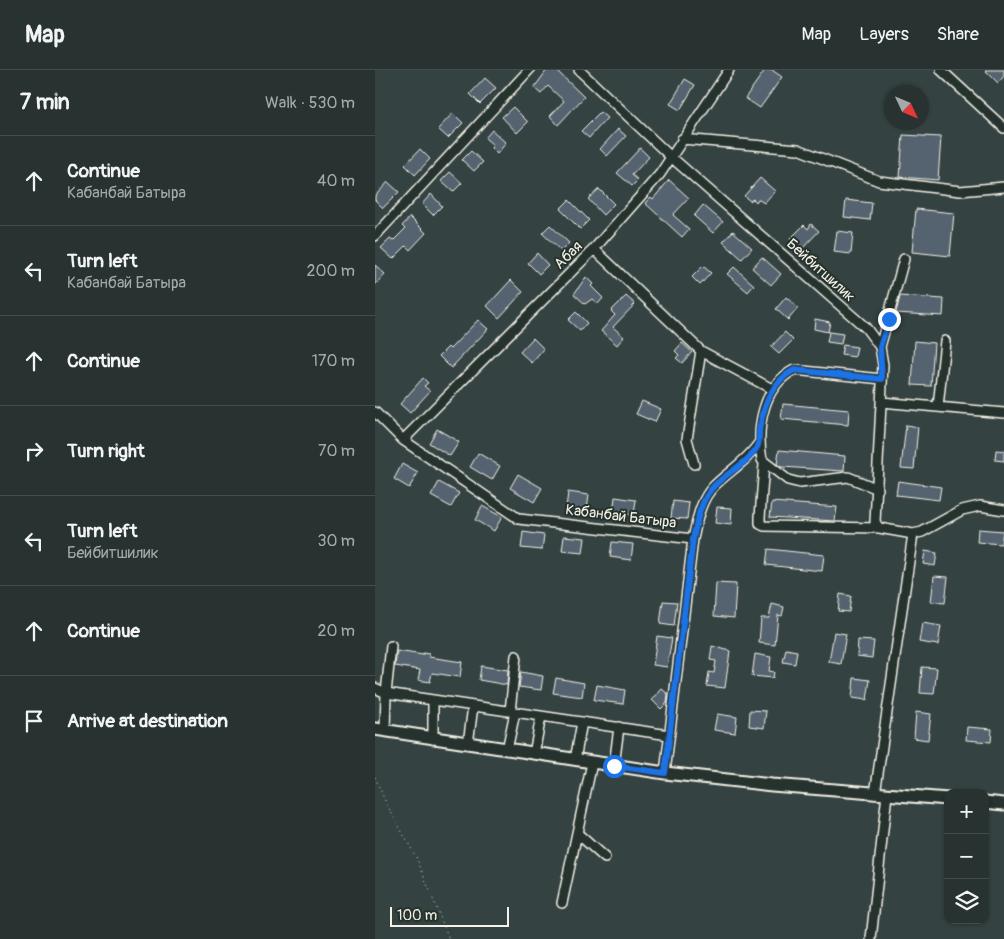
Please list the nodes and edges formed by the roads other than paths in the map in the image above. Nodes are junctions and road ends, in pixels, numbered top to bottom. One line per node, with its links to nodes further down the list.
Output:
1 (529, 70): 9 (street)
2 (579, 70): 7 (street, Бейбитшилик)
3 (729, 70): 6 (street, Абая)
4 (941, 70): 5 (street)
5 (1004, 128)
6 (682, 139): 7 (street, Абая); 8 (street)
7 (670, 156): 10 (street, Абая); 13 (street, Бейбитшилик)
8 (1004, 187)
9 (375, 236)
10 (594, 249): 14 (street); 21 (street, Абая)
11 (903, 259): 13 (street)
12 (945, 341): 18 (street)
13 (880, 347): 15 (street)
14 (701, 351): 16 (street); 23 (street)
15 (882, 379): 16 (street); 17 (street)
16 (772, 389): 22 (street)
17 (881, 402): 18 (street); 25 (street)
18 (938, 407): 20 (street)
19 (375, 412): 21 (street, Кабанбай Батыра)
20 (1004, 413)
21 (403, 440): 29 (street, Кабанбай Батыра)
22 (759, 444): 24 (street); 29 (street)
23 (694, 464)
24 (764, 464): 25 (street); 27 (street)
25 (878, 489): 27 (street)
26 (1004, 510): 28 (street)
27 (879, 528): 28 (street)
28 (913, 534): 50 (street)
29 (693, 539): 41 (street, Кабанбай Батыра)
30 (391, 646): 33 (street)
31 (516, 656): 36 (street)
32 (375, 688): 33 (street)
33 (386, 693): 34 (street); 40 (street)
34 (433, 700): 35 (street); 42 (street)
35 (473, 706): 36 (street); 43 (street)
36 (512, 712): 37 (street); 44 (street)
37 (541, 716): 38 (street); 45 (street)
38 (582, 722): 39 (street); 46 (street)
39 (619, 727): 41 (street); 48 (street)
40 (380, 730): 42 (main road)
41 (669, 735): 49 (street, Кабанбай Батыра)
42 (433, 739): 43 (main road)
43 (468, 744): 44 (main road)
44 (507, 750): 45 (main road)
45 (534, 754): 46 (main road)
46 (575, 760): 47 (main road)
47 (592, 763): 48 (main road); 54 (street)
48 (614, 766): 49 (main road)
49 (665, 773): 50 (main road)
50 (881, 794): 51 (main road); 57 (street)
51 (944, 799)
52 (989, 802): 53 (main road)
53 (1004, 804)
54 (577, 832): 55 (street); 56 (street)
55 (605, 858)
56 (562, 902)
57 (871, 939)

